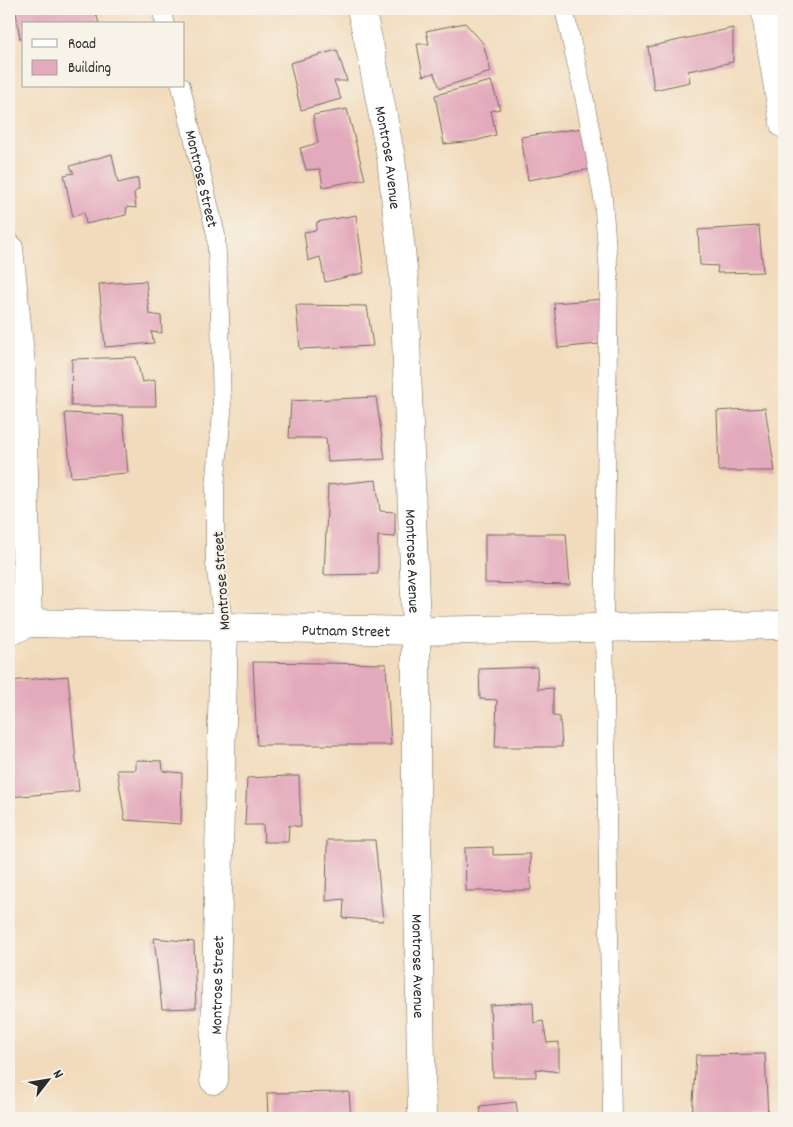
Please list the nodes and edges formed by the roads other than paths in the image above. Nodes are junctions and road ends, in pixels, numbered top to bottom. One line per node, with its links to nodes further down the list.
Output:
1 (161, 9): 5 (lane)
2 (361, 9): 13 (street, Montrose Avenue)
3 (564, 9): 12 (lane)
4 (765, 9): 7 (street)
5 (164, 22)
6 (181, 88): 11 (lane, Montrose Street)
7 (784, 124)
8 (9, 248): 10 (street)
9 (784, 625): 12 (street, Putnam Street)
10 (18, 627): 11 (street, Putnam Street)
11 (224, 628): 13 (street, Putnam Street); 14 (street, Montrose Street)
12 (604, 628): 13 (street, Putnam Street); 16 (lane)
13 (416, 630): 15 (street, Montrose Avenue)
14 (214, 1080)
15 (422, 1118)
16 (612, 1118)

